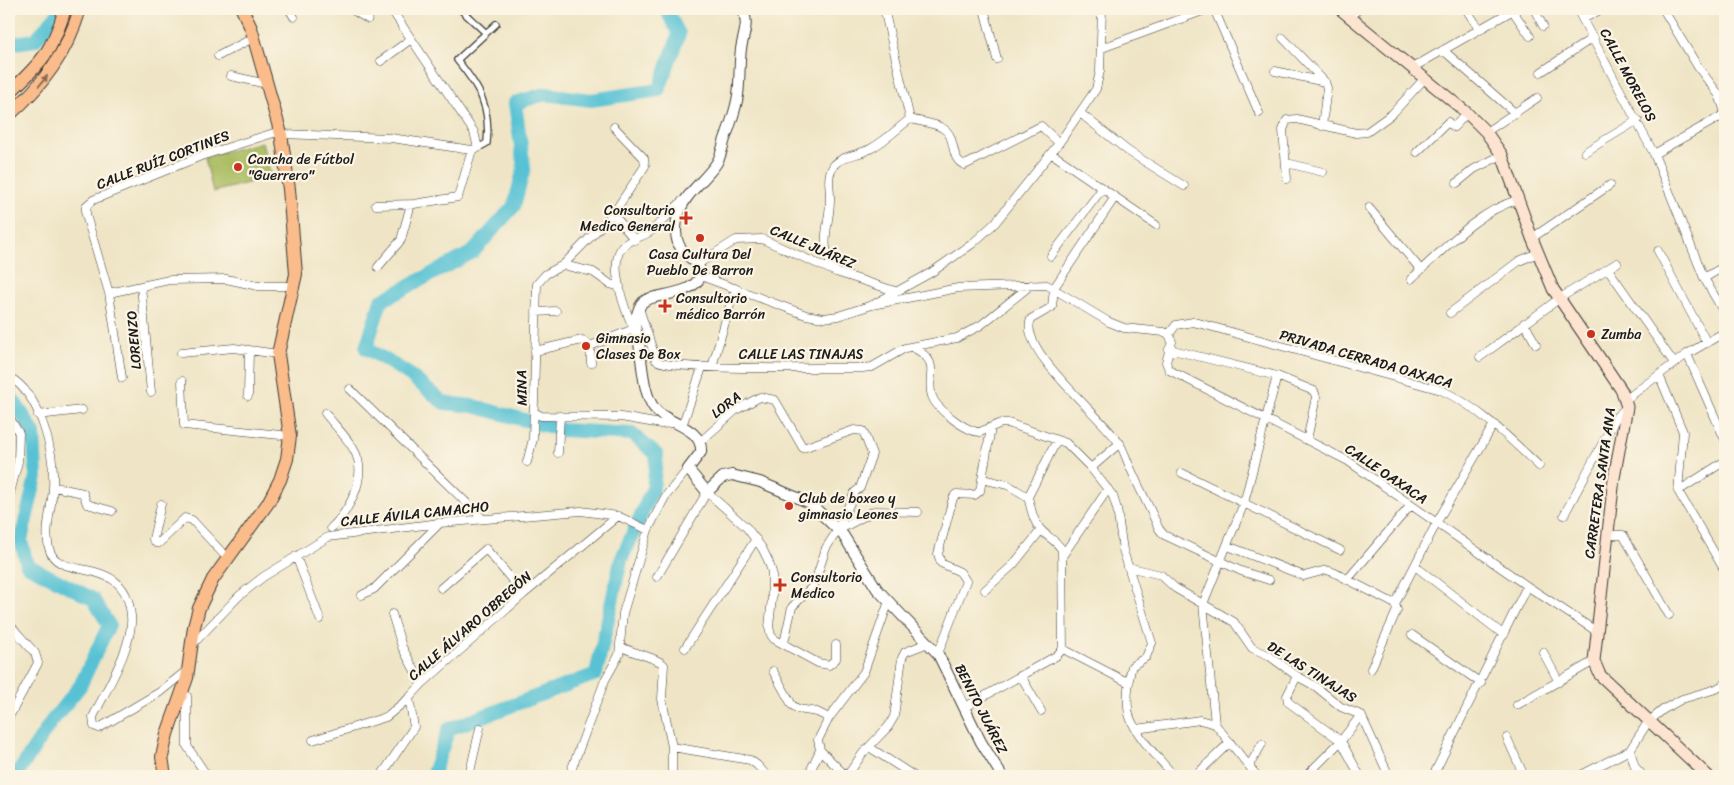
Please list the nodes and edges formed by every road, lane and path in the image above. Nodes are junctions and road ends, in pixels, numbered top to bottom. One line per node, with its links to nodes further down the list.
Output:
1 (65, 9): 47 (main road)
2 (80, 9): 54 (main road, one-way to 2)
3 (242, 9): 31 (main road)
4 (289, 9): 22 (street)
5 (351, 9): 25 (street)
6 (391, 9): 34 (street)
7 (460, 9): 29 (street)
8 (742, 9): 77 (street)
9 (984, 9): 38 (street)
10 (1102, 9): 35 (street)
11 (1208, 9): 35 (street)
12 (1214, 9): 51 (street)
13 (1340, 9): 23 (main road, CARRETERA SANTA ANA)
14 (1360, 9): 23 (street)
15 (1466, 9): 28 (street)
16 (1513, 9): 28 (street); 30 (street)
17 (1534, 9): 27 (street)
18 (1577, 9): 24 (street, CALLE MORELOS)
19 (1602, 9): 24 (street)
20 (1663, 9): 49 (street)
21 (886, 10): 55 (street)
22 (294, 17)
23 (1349, 17): 40 (main road, CARRETERA SANTA ANA)
24 (1583, 19): 33 (street, CALLE MORELOS)
25 (368, 20)
26 (496, 24): 29 (street)
27 (1543, 26)
28 (1480, 30): 36 (street)
29 (486, 33): 62 (street)
30 (1530, 36)
31 (254, 38): 37 (street); 46 (main road)
32 (1283, 38): 45 (street)
33 (1594, 38): 42 (street); 56 (street, CALLE MORELOS)
34 (411, 39): 39 (street); 62 (street)
35 (1102, 48): 50 (street)
36 (1443, 50): 40 (street); 53 (street)
37 (218, 56)
38 (997, 59)
39 (381, 61)
40 (1412, 68): 44 (main road, CARRETERA SANTA ANA)
41 (1275, 71): 45 (street)
42 (1541, 72)
43 (231, 76): 46 (street)
44 (1425, 78): 52 (main road, CARRETERA SANTA ANA); 57 (street)
45 (1325, 82): 57 (street)
46 (267, 84): 59 (main road)
47 (9, 93)
48 (1536, 98): 53 (street)
49 (1725, 112): 66 (street)
50 (1080, 113): 61 (street); 73 (street)
51 (1259, 113)
52 (1467, 113): 60 (main road, CARRETERA SANTA ANA); 64 (street)
53 (1515, 113): 60 (street)
54 (9, 115)
55 (910, 119): 61 (street); 95 (street)
56 (1638, 120): 65 (street); 66 (street, CALLE MORELOS)
57 (1322, 126): 68 (street)
58 (614, 127): 81 (street)
59 (281, 132): 62 (street, CALLE RUÍZ CORTINES); 101 (main road); 106 (street, CALLE RUÍZ CORTINES)
60 (1486, 132): 67 (main road, CARRETERA SANTA ANA)
61 (1059, 143): 63 (street)
62 (475, 149): 79 (street)
63 (1051, 152): 74 (street); 105 (street)
64 (1417, 152)
65 (1585, 152)
66 (1654, 154): 97 (street, CALLE MORELOS)
67 (1502, 155): 71 (street); 76 (main road, CARRETERA SANTA ANA)
68 (1287, 164): 69 (street); 70 (street)
69 (1323, 172)
70 (1287, 179)
71 (1457, 183)
72 (1610, 184): 83 (street)
73 (1184, 186)
74 (1102, 189): 75 (street); 87 (street)
75 (1115, 197): 82 (street); 104 (street)
76 (1517, 200): 83 (main road, CARRETERA SANTA ANA); 94 (street)
77 (683, 201): 84 (street); 89 (street)
78 (376, 204): 79 (street)
79 (411, 204): 92 (street)
80 (1369, 208): 94 (street)
81 (613, 214): 84 (street); 90 (street)
82 (1156, 225)
83 (1532, 238): 86 (main road, CARRETERA SANTA ANA)
84 (635, 240): 102 (street)
85 (1658, 251): 118 (street)
86 (1538, 253): 107 (main road, CARRETERA SANTA ANA); 112 (street)
87 (1051, 256)
88 (1617, 263): 93 (street)
89 (698, 264): 95 (street, CALLE JUÁREZ); 96 (street)
90 (563, 265): 102 (street); 111 (street, MINA)
91 (1725, 266): 97 (street)
92 (378, 267)
93 (1608, 269): 107 (street); 130 (street)
94 (1421, 270): 98 (street)
95 (836, 272): 105 (street, CALLE JUÁREZ)
96 (701, 276): 103 (street); 109 (street)
97 (1704, 278): 113 (street, CALLE MORELOS)
98 (1411, 279)
99 (1031, 285): 104 (street); 108 (street); 121 (street, CALLE LAS TINAJAS)
100 (141, 286): 101 (street); 106 (street); 139 (street, LORENZO)
101 (294, 286): 126 (main road)
102 (620, 287): 115 (street)
103 (735, 288): 108 (street); 131 (street)
104 (1054, 288): 117 (street); 157 (street)
105 (895, 291): 108 (street)
106 (109, 293): 136 (street)
107 (1560, 298): 114 (street); 141 (main road, CARRETERA SANTA ANA)
108 (872, 305)
109 (639, 308): 115 (street); 132 (street, CALLE LAS TINAJAS)
110 (556, 311): 111 (street)
111 (536, 312): 124 (street, MINA)
112 (1450, 313)
113 (1725, 314)
114 (1524, 323): 119 (street); 128 (street)
115 (634, 328): 120 (street); 149 (street)
116 (1725, 332): 118 (street)
117 (1169, 334): 122 (street, CALLE OAXACA); 150 (street, PRIVADA CERRADA OAXACA)
118 (1707, 343): 127 (street)
119 (1536, 344)
120 (590, 346): 124 (street); 129 (street)
121 (912, 347): 131 (street, CALLE LAS TINAJAS); 151 (street)
122 (1169, 349): 134 (street); 147 (street, CALLE OAXACA)
123 (249, 350): 125 (street); 126 (street); 140 (street)
124 (535, 351): 145 (street, MINA)
125 (181, 353)
126 (278, 354): 152 (main road)
127 (1687, 354): 130 (street); 155 (street)
128 (1480, 357)
129 (591, 363)
130 (1674, 364): 133 (street)
131 (712, 367): 132 (street, CALLE LAS TINAJAS)
132 (702, 368): 149 (street)
133 (1659, 375): 141 (street); 168 (street)
134 (1277, 376): 147 (street); 154 (street)
135 (9, 377): 144 (street)
136 (122, 378)
137 (182, 381): 152 (street)
138 (350, 389): 179 (street)
139 (151, 392)
140 (248, 396)
141 (1626, 403): 177 (street); 185 (main road, CARRETERA SANTA ANA)
142 (82, 410): 144 (street)
143 (325, 413): 186 (street)
144 (38, 415): 166 (street)
145 (533, 415): 148 (street, MINA); 160 (street)
146 (9, 417): 170 (street)
147 (1267, 418): 154 (street, CALLE OAXACA); 172 (street)
148 (559, 420): 149 (street, MINA); 158 (street)
149 (679, 424): 156 (street)
150 (1494, 424): 161 (street, PRIVADA CERRADA OAXACA); 180 (street)
151 (991, 428): 153 (street); 165 (street)
152 (290, 436): 192 (main road)
153 (1057, 440): 162 (street); 171 (street)
154 (1307, 440): 174 (street, CALLE OAXACA)
155 (1725, 440)
156 (700, 442): 163 (street); 184 (street, LORA)
157 (1120, 443): 162 (street); 193 (street)
158 (558, 452)
159 (1725, 461): 168 (street)
160 (527, 462)
161 (1539, 466)
162 (1090, 468): 167 (street)
163 (688, 469): 169 (street); 182 (street)
164 (1182, 473): 172 (street)
165 (982, 479): 171 (street); 223 (street)
166 (54, 487): 175 (street); 225 (street)
167 (1108, 489): 190 (street); 194 (street)
168 (1678, 491): 196 (street)
169 (707, 492): 184 (street, BENITO JUÁREZ); 187 (street); 197 (street)
170 (9, 495)
171 (1028, 497): 183 (street)
172 (1244, 503): 188 (street); 189 (street)
173 (160, 504): 192 (street)
174 (1411, 505): 180 (street, CALLE OAXACA); 199 (street)
175 (112, 510)
176 (918, 512): 184 (street)
177 (1564, 515)
178 (618, 516): 179 (street, CALLE ÁVILA CAMACHO); 182 (street, CALLE ÁVILA CAMACHO); 203 (street, CALLE ÁLVARO OBREGÓN)
179 (482, 518): 181 (street, CALLE ÁVILA CAMACHO)
180 (1437, 522): 195 (street); 200 (street, CALLE OAXACA)
181 (440, 523): 186 (street, CALLE ÁVILA CAMACHO); 204 (street)
182 (648, 530): 219 (street)
183 (1041, 530): 190 (street); 202 (street)
184 (837, 531): 205 (street, BENITO JUÁREZ); 215 (street)
185 (1607, 535): 209 (street); 212 (main road, CARRETERA SANTA ANA)
186 (328, 536): 191 (street, CALLE ÁVILA CAMACHO)
187 (756, 539): 215 (street); 220 (street)
188 (1228, 546): 193 (street); 199 (street)
189 (1340, 550)
190 (1063, 555): 221 (street)
191 (296, 556): 210 (street); 217 (street, CALLE ÁVILA CAMACHO)
192 (228, 559): 217 (main road)
193 (1222, 561): 198 (street); 206 (street)
194 (1128, 566): 206 (street, DE LAS TINAJAS); 231 (street)
195 (1415, 566): 207 (street); 214 (street)
196 (1725, 571)
197 (657, 577)
198 (1269, 580)
199 (1347, 580): 207 (street)
200 (1527, 586): 212 (street, CALLE OAXACA); 214 (street)
201 (440, 588): 203 (street)
202 (985, 590)
203 (524, 594): 233 (street, CALLE ÁLVARO OBREGÓN)
204 (362, 596)
205 (889, 601): 216 (street, BENITO JUÁREZ); 244 (street)
206 (1203, 604): 229 (street, DE LAS TINAJAS); 246 (street)
207 (1395, 604): 226 (street)
208 (392, 614): 233 (street)
209 (1669, 615)
210 (320, 619)
211 (9, 624): 238 (street)
212 (1596, 631): 224 (main road, CARRETERA SANTA ANA)
213 (1412, 635): 232 (street)
214 (1504, 635): 232 (street)
215 (784, 643): 218 (street)
216 (928, 643): 223 (street, BENITO JUÁREZ); 255 (street)
217 (191, 645): 225 (main road)
218 (836, 645)
219 (622, 648): 254 (street); 263 (street)
220 (685, 648)
221 (1063, 649): 228 (street); 231 (street)
222 (1544, 652): 230 (street)
223 (938, 654): 240 (street, BENITO JUÁREZ)
224 (1594, 661): 230 (street); 245 (main road)
225 (189, 668): 235 (main road)
226 (1371, 669)
227 (773, 671): 244 (street)
228 (1020, 676): 240 (street); 241 (street)
229 (1296, 676): 242 (street, DE LAS TINAJAS); 251 (street)
230 (1558, 682): 239 (street)
231 (1129, 683): 248 (street)
232 (1481, 683): 276 (street)
233 (422, 684): 237 (street, CALLE ÁLVARO OBREGÓN)
234 (1725, 684): 245 (street)
235 (182, 693): 259 (main road); 260 (street)
236 (9, 697): 238 (street)
237 (409, 698): 250 (street); 261 (street, CALLE ÁLVARO OBREGÓN)
238 (16, 704): 243 (street)
239 (1517, 705)
240 (965, 707): 269 (street, BENITO JUÁREZ)
241 (1041, 711)
242 (1361, 715): 251 (street); 275 (street, DE LAS TINAJAS)
243 (9, 717)
244 (829, 718): 256 (street)
245 (1648, 722): 257 (street); 280 (main road)
246 (1215, 724): 248 (street); 252 (street)
247 (480, 728): 262 (street)
248 (1136, 729): 270 (street)
249 (1507, 738): 277 (street)
250 (313, 740)
251 (1341, 741): 273 (street); 274 (street)
252 (1230, 742): 258 (street); 271 (street)
253 (1262, 744): 258 (street)
254 (672, 746): 264 (street); 265 (street)
255 (869, 747): 267 (street); 268 (street)
256 (820, 750): 266 (street); 267 (street)
257 (1630, 750): 278 (street); 279 (street)
258 (1249, 766): 272 (street)
259 (165, 776)
260 (207, 776)
261 (381, 776)
262 (468, 776)
263 (569, 776)
264 (672, 776)
265 (767, 776)
266 (808, 776)
267 (847, 776)
268 (914, 776)
269 (1002, 776)
270 (1174, 776)
271 (1195, 776)
272 (1257, 776)
273 (1306, 776)
274 (1360, 776)
275 (1389, 776)
276 (1433, 776)
277 (1524, 776)
278 (1579, 776)
279 (1643, 776)
280 (1708, 776)

